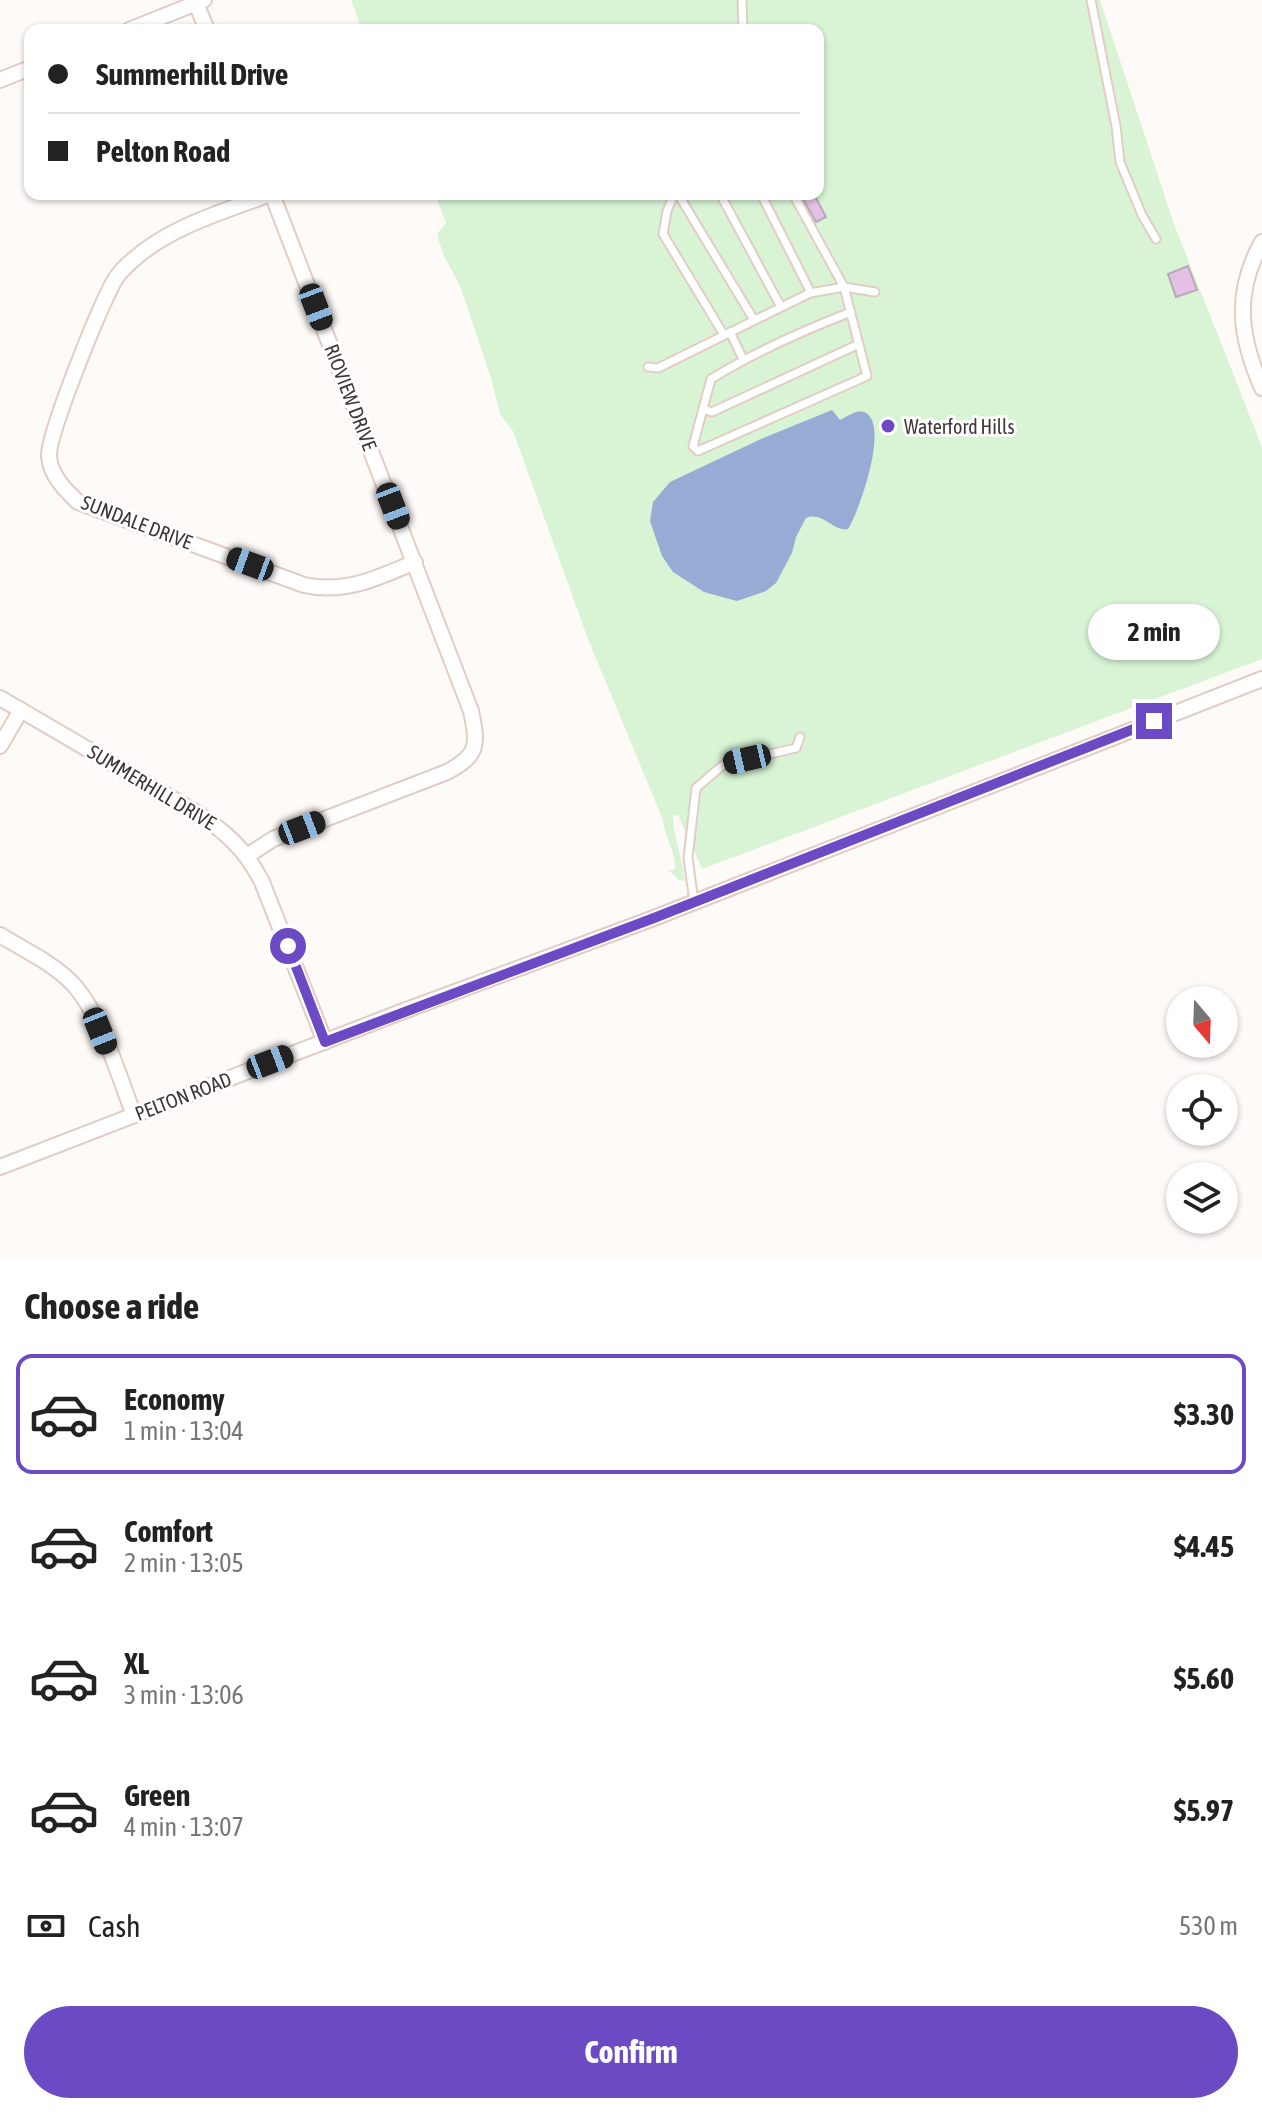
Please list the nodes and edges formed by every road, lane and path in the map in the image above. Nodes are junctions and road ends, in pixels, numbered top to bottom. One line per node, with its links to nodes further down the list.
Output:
1 (742, 0): 6 (lane)
2 (1091, 0): 16 (lane)
3 (200, 2): 4 (street); 5 (street)
4 (144, 24)
5 (206, 24)
6 (743, 24)
7 (24, 70): 8 (street)
8 (0, 80)
9 (255, 200): 30 (street, SUNDALE DRIVE)
10 (273, 200): 30 (street, RIOVIEW DRIVE)
11 (673, 200): 24 (lane)
12 (680, 200): 23 (lane)
13 (723, 200): 21 (lane)
14 (764, 200): 20 (lane)
15 (796, 200): 18 (lane)
16 (1156, 239)
17 (1262, 242): 28 (street)
18 (844, 287): 19 (lane); 20 (lane); 22 (lane)
19 (875, 292)
20 (811, 293): 21 (lane)
21 (781, 307): 23 (lane)
22 (851, 312): 25 (lane); 26 (lane)
23 (754, 320): 24 (lane)
24 (727, 334): 26 (lane); 27 (lane)
25 (859, 344): 29 (lane); 29 (lane)
26 (743, 359): 29 (lane)
27 (648, 367)
28 (1262, 388)
29 (703, 409)
30 (415, 562): 36 (street, RIOVIEW DRIVE)
31 (1262, 679): 37 (street, PELTON ROAD)
32 (0, 698): 33 (street, SUMMERHILL DRIVE)
33 (21, 710): 35 (street); 36 (street, SUMMERHILL DRIVE)
34 (800, 737): 37 (lane)
35 (0, 746)
36 (247, 856): 39 (street, SUMMERHILL DRIVE)
37 (694, 902): 39 (street, PELTON ROAD)
38 (0, 935): 40 (street)
39 (325, 1042): 40 (street, PELTON ROAD)
40 (134, 1115): 41 (street, PELTON ROAD)
41 (0, 1167)

